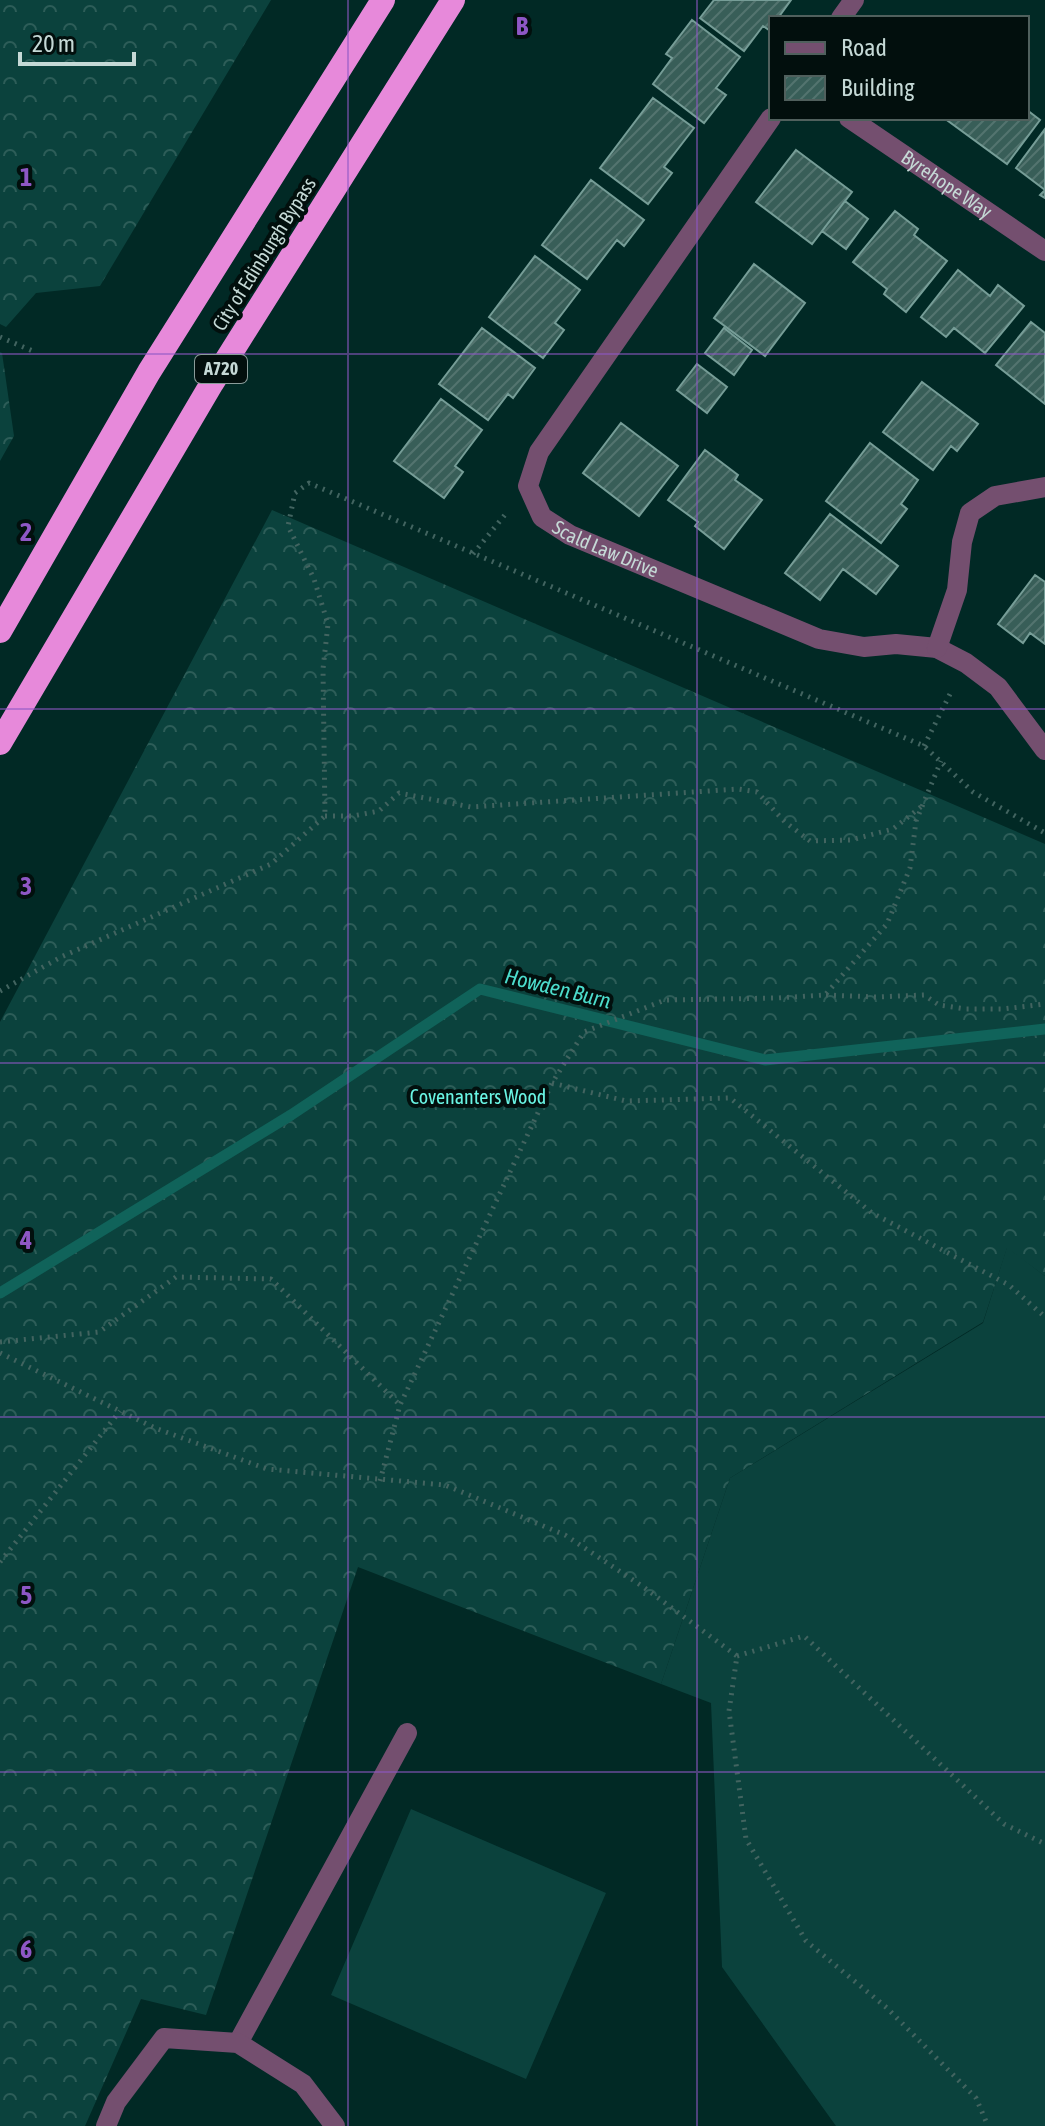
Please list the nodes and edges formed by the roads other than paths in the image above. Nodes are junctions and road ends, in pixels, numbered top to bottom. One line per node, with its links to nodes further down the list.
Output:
1 (383, 0): 7 (highway, City of Edinburgh Bypass / A720)
2 (453, 0): 9 (highway, City of Edinburgh Bypass / A720)
3 (770, 120): 8 (street, Scald Law Drive)
4 (852, 120): 5 (street, Byrehope Way)
5 (1045, 251)
6 (1045, 487): 8 (street)
7 (0, 631)
8 (937, 648): 10 (street, Scald Law Drive)
9 (0, 743)
10 (1045, 750)
11 (407, 1733): 12 (street)
12 (238, 2043): 13 (street); 14 (street)
13 (106, 2126)
14 (335, 2126)

